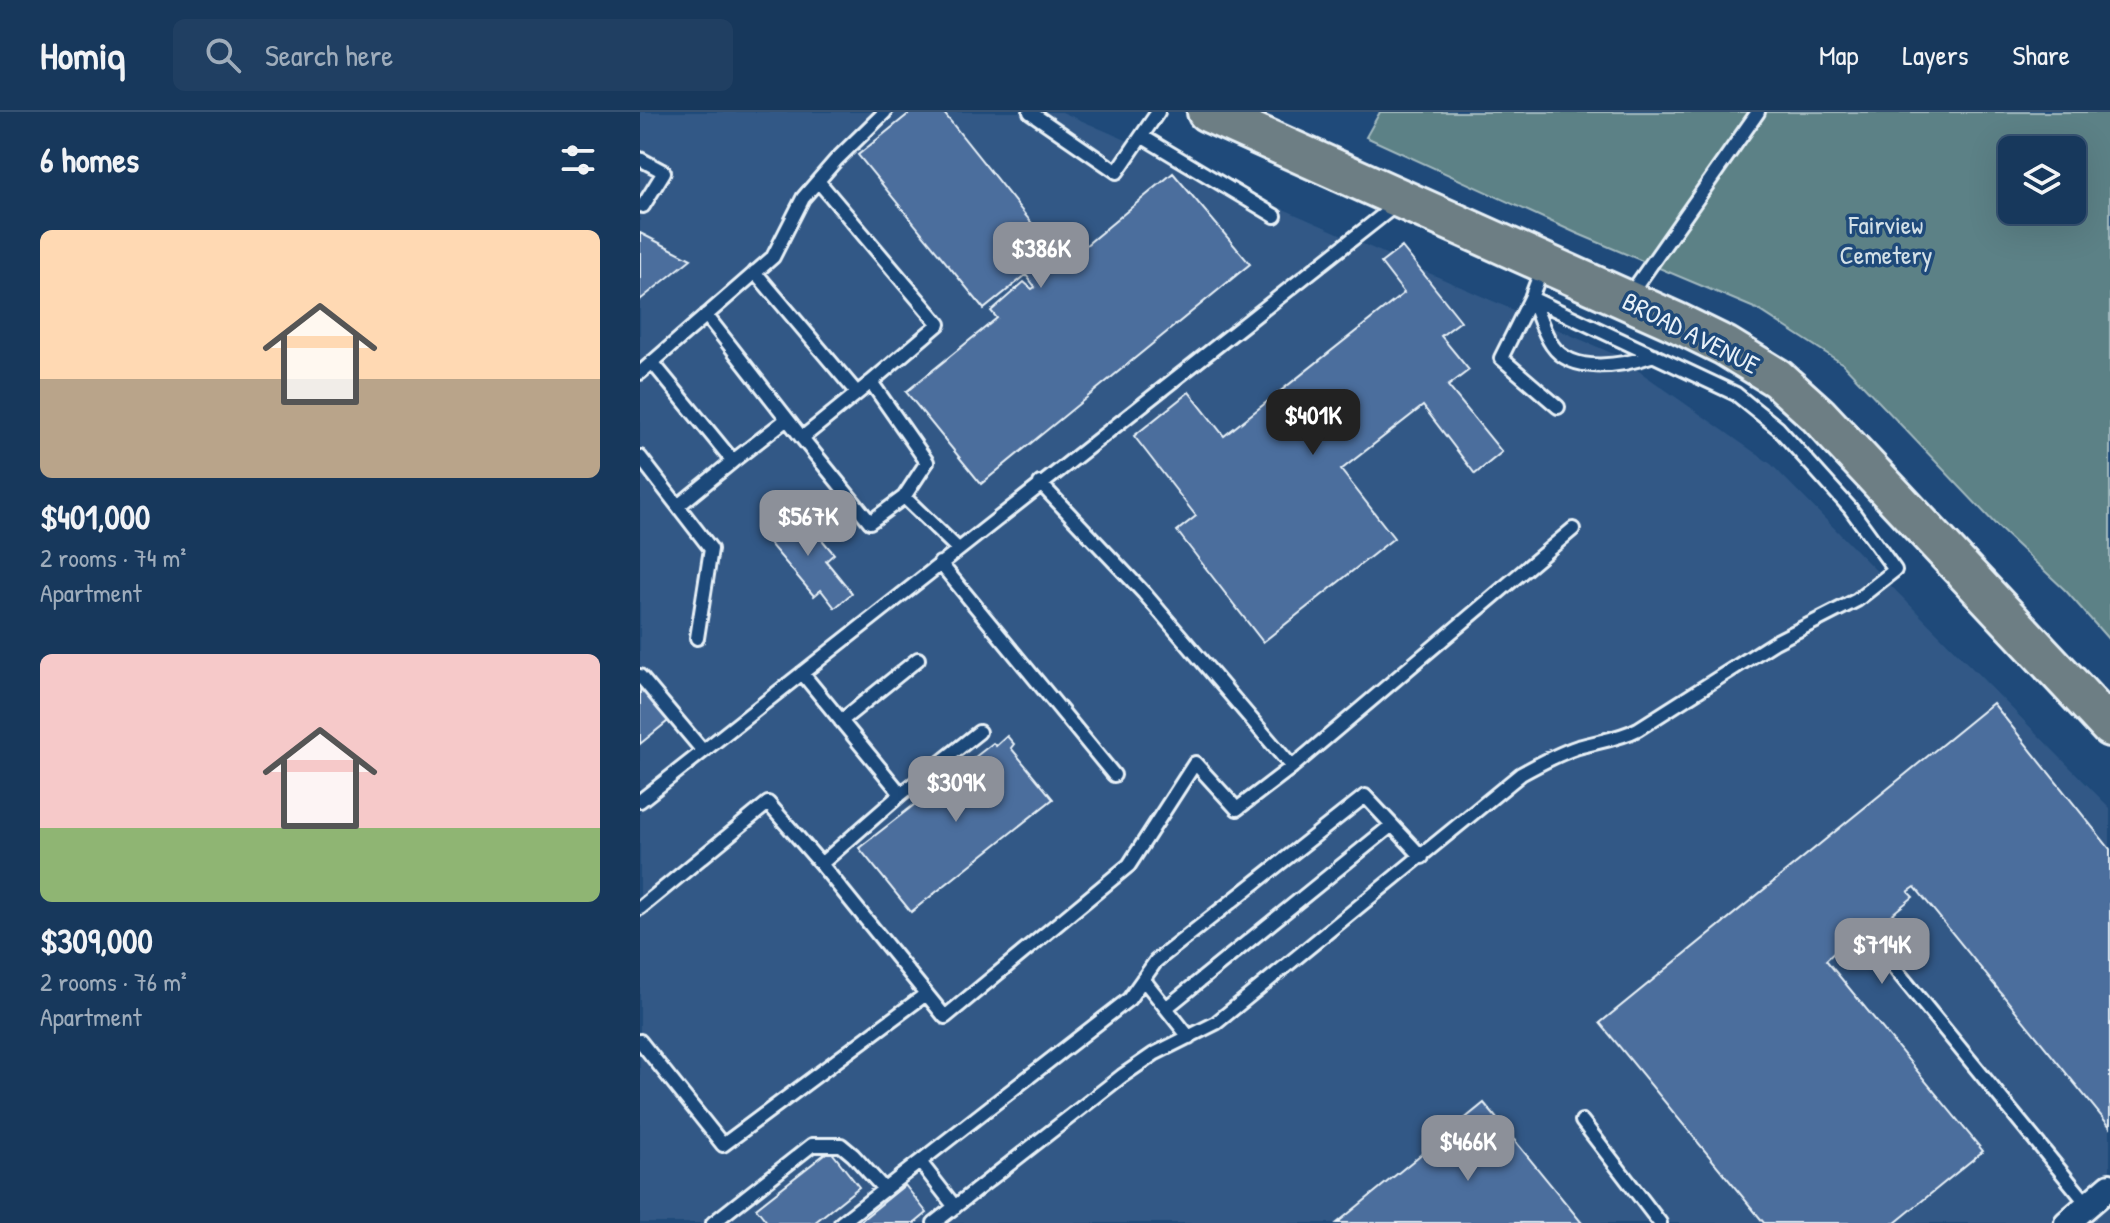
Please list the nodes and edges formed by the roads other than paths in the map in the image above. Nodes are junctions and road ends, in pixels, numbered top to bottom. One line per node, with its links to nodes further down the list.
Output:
1 (885, 112): 8 (lane)
2 (1030, 112): 6 (lane)
3 (1158, 112): 6 (lane)
4 (1207, 112): 9 (main road, BROAD AVENUE)
5 (1758, 112): 15 (lane)
6 (1143, 137): 11 (lane)
7 (640, 159): 10 (lane)
8 (818, 181): 13 (lane); 20 (lane)
9 (1402, 199): 12 (main road, BROAD AVENUE); 27 (lane)
10 (643, 206)
11 (1275, 216)
12 (1544, 263): 14 (lane); 15 (main road, BROAD AVENUE)
13 (755, 272): 16 (lane); 21 (lane)
14 (1531, 298): 17 (lane); 17 (lane); 22 (lane)
15 (1627, 299): 38 (main road, BROAD AVENUE)
16 (706, 315): 18 (lane); 23 (lane)
17 (1654, 355): 46 (lane)
18 (652, 362): 19 (lane); 26 (lane)
19 (640, 373)
20 (871, 382): 21 (lane); 28 (lane)
21 (857, 393): 24 (lane)
22 (1558, 407)
23 (787, 419): 24 (lane); 26 (lane)
24 (802, 438): 28 (lane)
25 (640, 457): 29 (lane)
26 (733, 461): 29 (lane)
27 (1040, 483): 31 (lane); 41 (lane)
28 (904, 497): 31 (lane)
29 (678, 506): 33 (lane)
30 (1573, 529): 41 (lane)
31 (958, 549): 32 (lane)
32 (940, 563): 35 (lane); 42 (lane)
33 (697, 638)
34 (918, 659): 37 (lane)
35 (802, 673): 37 (lane); 40 (lane)
36 (640, 676): 40 (lane)
37 (841, 721): 43 (lane)
38 (2110, 727)
39 (979, 732): 43 (lane)
40 (703, 751): 44 (lane)
41 (1292, 767): 51 (lane)
42 (1114, 775)
43 (901, 794): 47 (lane)
44 (640, 801)
45 (1392, 825): 46 (lane); 50 (lane); 52 (lane)
46 (1422, 857): 53 (lane)
47 (821, 864): 48 (lane); 51 (lane)
48 (640, 908)
49 (1892, 965): 59 (lane)
50 (1143, 979): 52 (lane); 56 (lane)
51 (926, 994): 54 (lane)
52 (1166, 1008): 53 (lane)
53 (1189, 1037): 60 (lane)
54 (640, 1041)
55 (1582, 1121): 64 (lane)
56 (920, 1162): 58 (lane); 60 (lane)
57 (2110, 1186): 59 (street)
58 (885, 1190): 61 (lane); 62 (lane)
59 (2089, 1206): 65 (street)
60 (955, 1207): 63 (lane)
61 (713, 1223)
62 (841, 1223)
63 (934, 1223)
64 (1660, 1223)
65 (2067, 1223)

